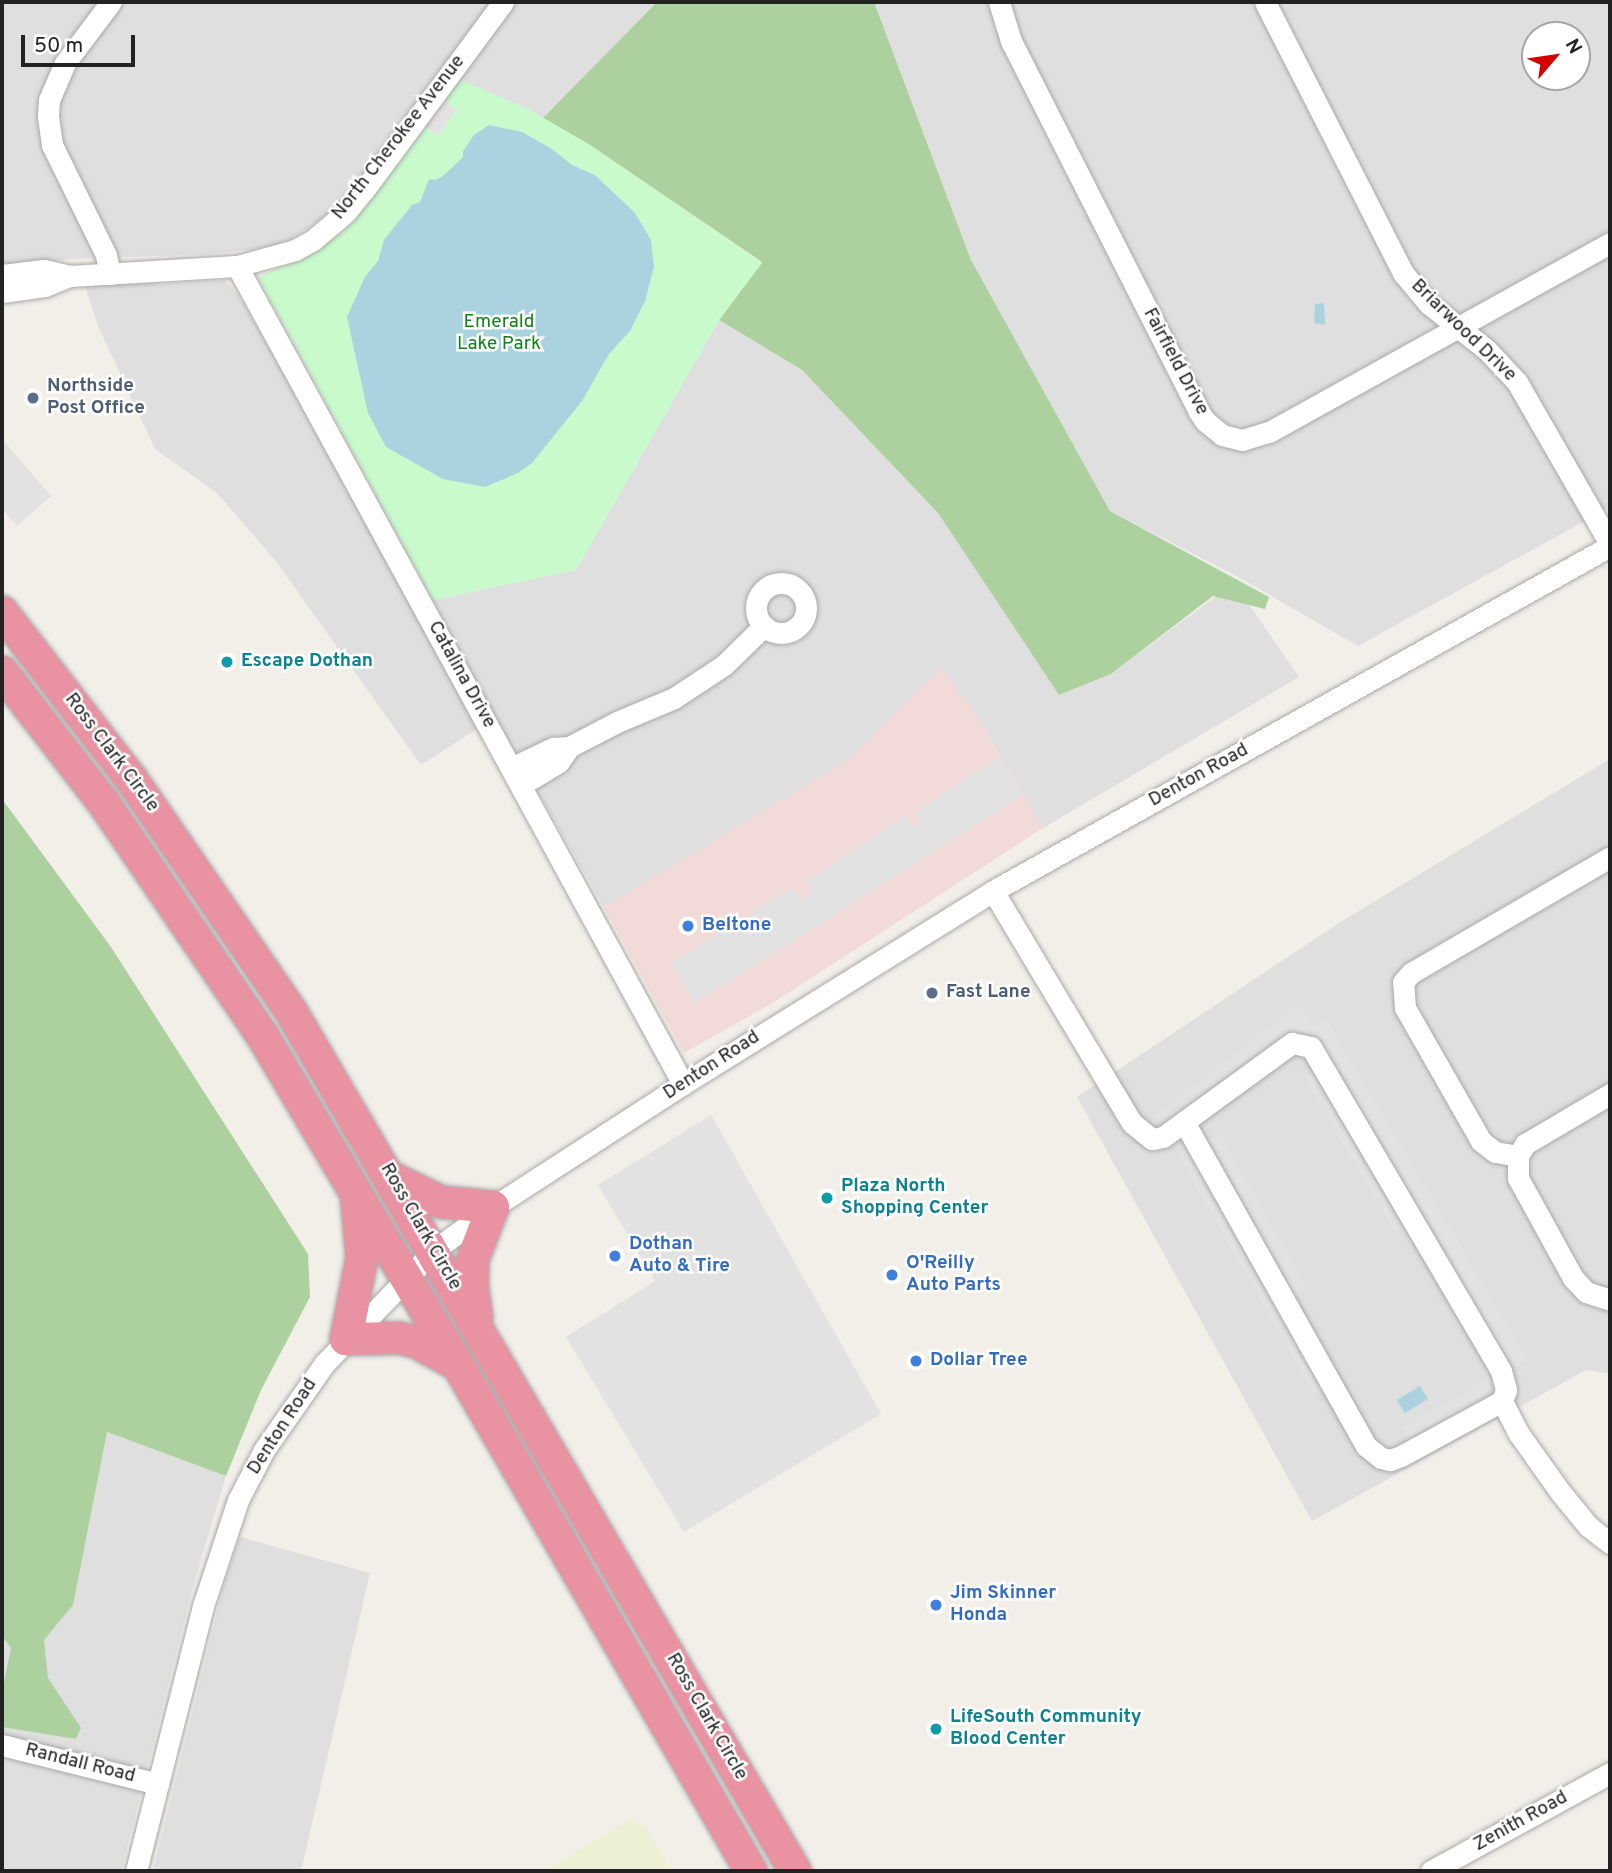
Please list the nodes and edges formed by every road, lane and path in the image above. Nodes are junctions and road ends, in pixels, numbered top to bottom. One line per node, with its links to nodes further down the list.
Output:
1 (111, 2): 7 (street)
2 (503, 2): 6 (street, North Cherokee Avenue)
3 (999, 2): 11 (street, Fairfield Drive)
4 (1265, 2): 11 (street, Briarwood Drive)
5 (1610, 243): 11 (street, Fairfield Drive)
6 (237, 266): 7 (street, North Cherokee Avenue); 18 (street, Catalina Drive)
7 (110, 274): 9 (street, North Cherokee Avenue)
8 (2, 275): 9 (street, North Cherokee Avenue)
9 (71, 276): 10 (street, North Cherokee Avenue)
10 (2, 292)
11 (1456, 328): 12 (street, Briarwood Drive)
12 (1610, 545): 20 (street, Denton Road)
13 (2, 612): 16 (highway, Ross Clark Circle)
14 (764, 626): 18 (street)
15 (2, 672): 17 (highway, Ross Clark Circle)
16 (99, 735): 17 (highway); 21 (highway, Ross Clark Circle)
17 (70, 758): 22 (highway, Ross Clark Circle)
18 (516, 777): 23 (street, Catalina Drive)
19 (1610, 857): 28 (street)
20 (993, 891): 23 (street, Denton Road); 27 (street)
21 (243, 937): 22 (highway); 25 (highway, Ross Clark Circle)
22 (211, 958): 24 (highway, Ross Clark Circle)
23 (683, 1084): 31 (street, Denton Road)
24 (293, 1085): 25 (highway); 30 (highway, Ross Clark Circle)
25 (336, 1085): 29 (highway, Ross Clark Circle)
26 (1610, 1094): 28 (street)
27 (1184, 1122): 38 (street); 38 (street)
28 (1518, 1156): 34 (street)
29 (391, 1177): 31 (highway); 32 (highway, Ross Clark Circle)
30 (356, 1191): 33 (highway, Ross Clark Circle); 36 (highway)
31 (493, 1207): 32 (street, Denton Road); 35 (highway)
32 (433, 1251): 33 (street, Denton Road); 35 (highway, Ross Clark Circle)
33 (406, 1277): 36 (street, Denton Road); 37 (highway, Ross Clark Circle)
34 (1610, 1300)
35 (478, 1326): 40 (highway, Ross Clark Circle)
36 (346, 1339): 37 (highway); 44 (street, Denton Road)
37 (458, 1366): 41 (highway, Ross Clark Circle)
38 (1502, 1401): 39 (street)
39 (1610, 1543)
40 (671, 1658): 41 (highway); 47 (highway, Ross Clark Circle)
41 (631, 1664): 46 (highway, Ross Clark Circle)
42 (2, 1745): 44 (street, Randall Road)
43 (1610, 1773): 48 (street, Zenith Road)
44 (158, 1784): 45 (street, Denton Road)
45 (136, 1871)
46 (751, 1871)
47 (795, 1871)
48 (1431, 1871)

